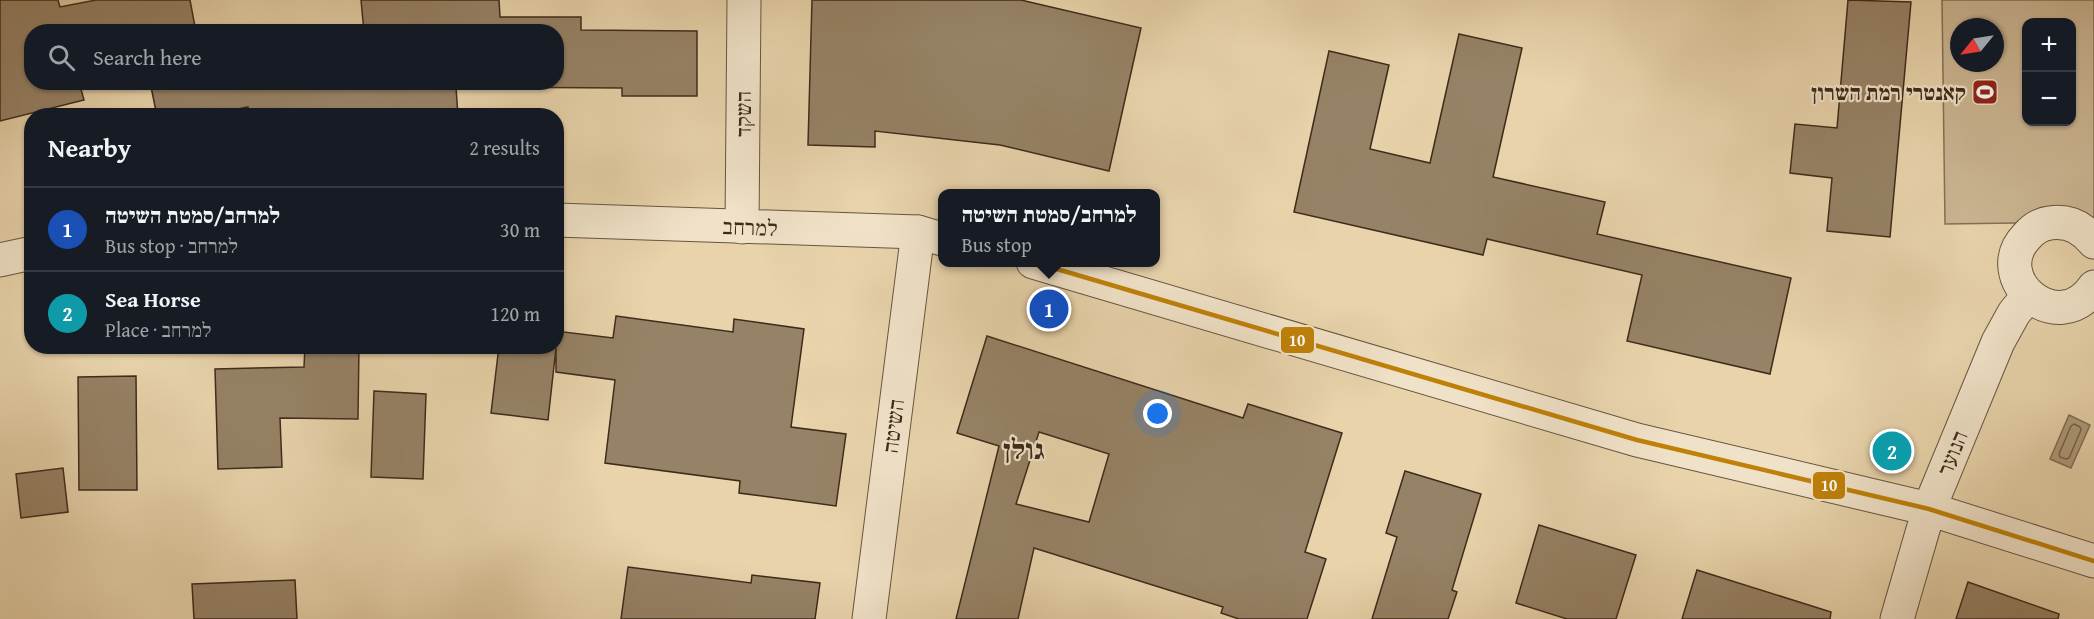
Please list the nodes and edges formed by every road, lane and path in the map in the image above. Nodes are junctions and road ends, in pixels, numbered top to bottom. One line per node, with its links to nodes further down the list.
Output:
1 (744, 0): 3 (street, השקד)
2 (564, 220): 3 (street, למרחב)
3 (742, 227): 4 (street, למרחב)
4 (930, 235): 13 (street, השיטה)
5 (2094, 242): 10 (street)
6 (24, 255): 7 (street)
7 (0, 260)
8 (1050, 267): 11 (street)
9 (2094, 287): 10 (street)
10 (2028, 296): 11 (street, הנוער)
11 (1929, 509): 12 (street); 14 (street, הנוער)
12 (2094, 561)
13 (869, 619)
14 (1897, 619)

